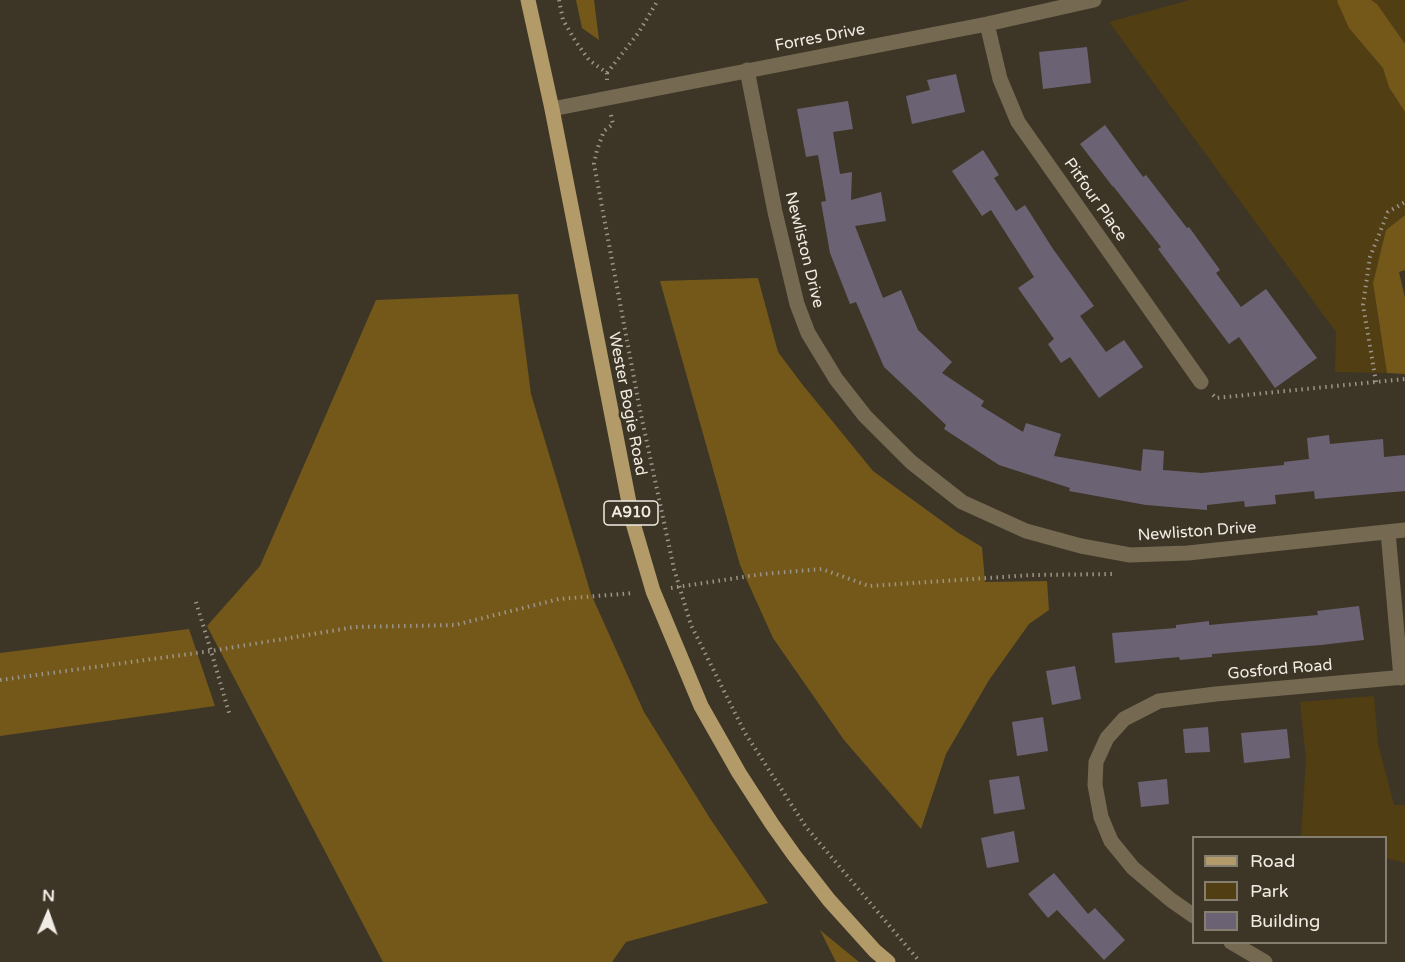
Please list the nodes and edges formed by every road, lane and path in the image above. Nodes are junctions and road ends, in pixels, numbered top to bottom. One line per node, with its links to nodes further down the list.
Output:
1 (528, 0): 9 (main road, Wester Bogie Road / A910)
2 (559, 0): 7 (path)
3 (658, 0): 7 (path)
4 (1094, 0): 5 (street, Forres Drive)
5 (987, 24): 6 (street, Forres Drive); 12 (street, Pitfour Place)
6 (747, 70): 8 (street, Forres Drive); 15 (street, Newliston Drive)
7 (607, 73): 8 (path)
8 (607, 97): 9 (street, Forres Drive); 17 (path)
9 (552, 109): 18 (main road, Wester Bogie Road / A910)
10 (1405, 202): 13 (path)
11 (1405, 379): 13 (path)
12 (1201, 382): 13 (path)
13 (1376, 382)
14 (1405, 530): 15 (street, Newliston Drive)
15 (1388, 532): 21 (street)
16 (1126, 574): 17 (path)
17 (679, 586): 18 (path); 27 (path)
18 (653, 591): 20 (path); 26 (main road, Wester Bogie Road / A910)
19 (196, 602): 20 (path)
20 (211, 651): 22 (path); 23 (path)
21 (1403, 678): 24 (street, Gosford Road)
22 (0, 680)
23 (230, 716)
24 (1192, 915)
25 (1234, 944): 28 (street)
26 (888, 962)
27 (920, 962)
28 (1265, 962)

